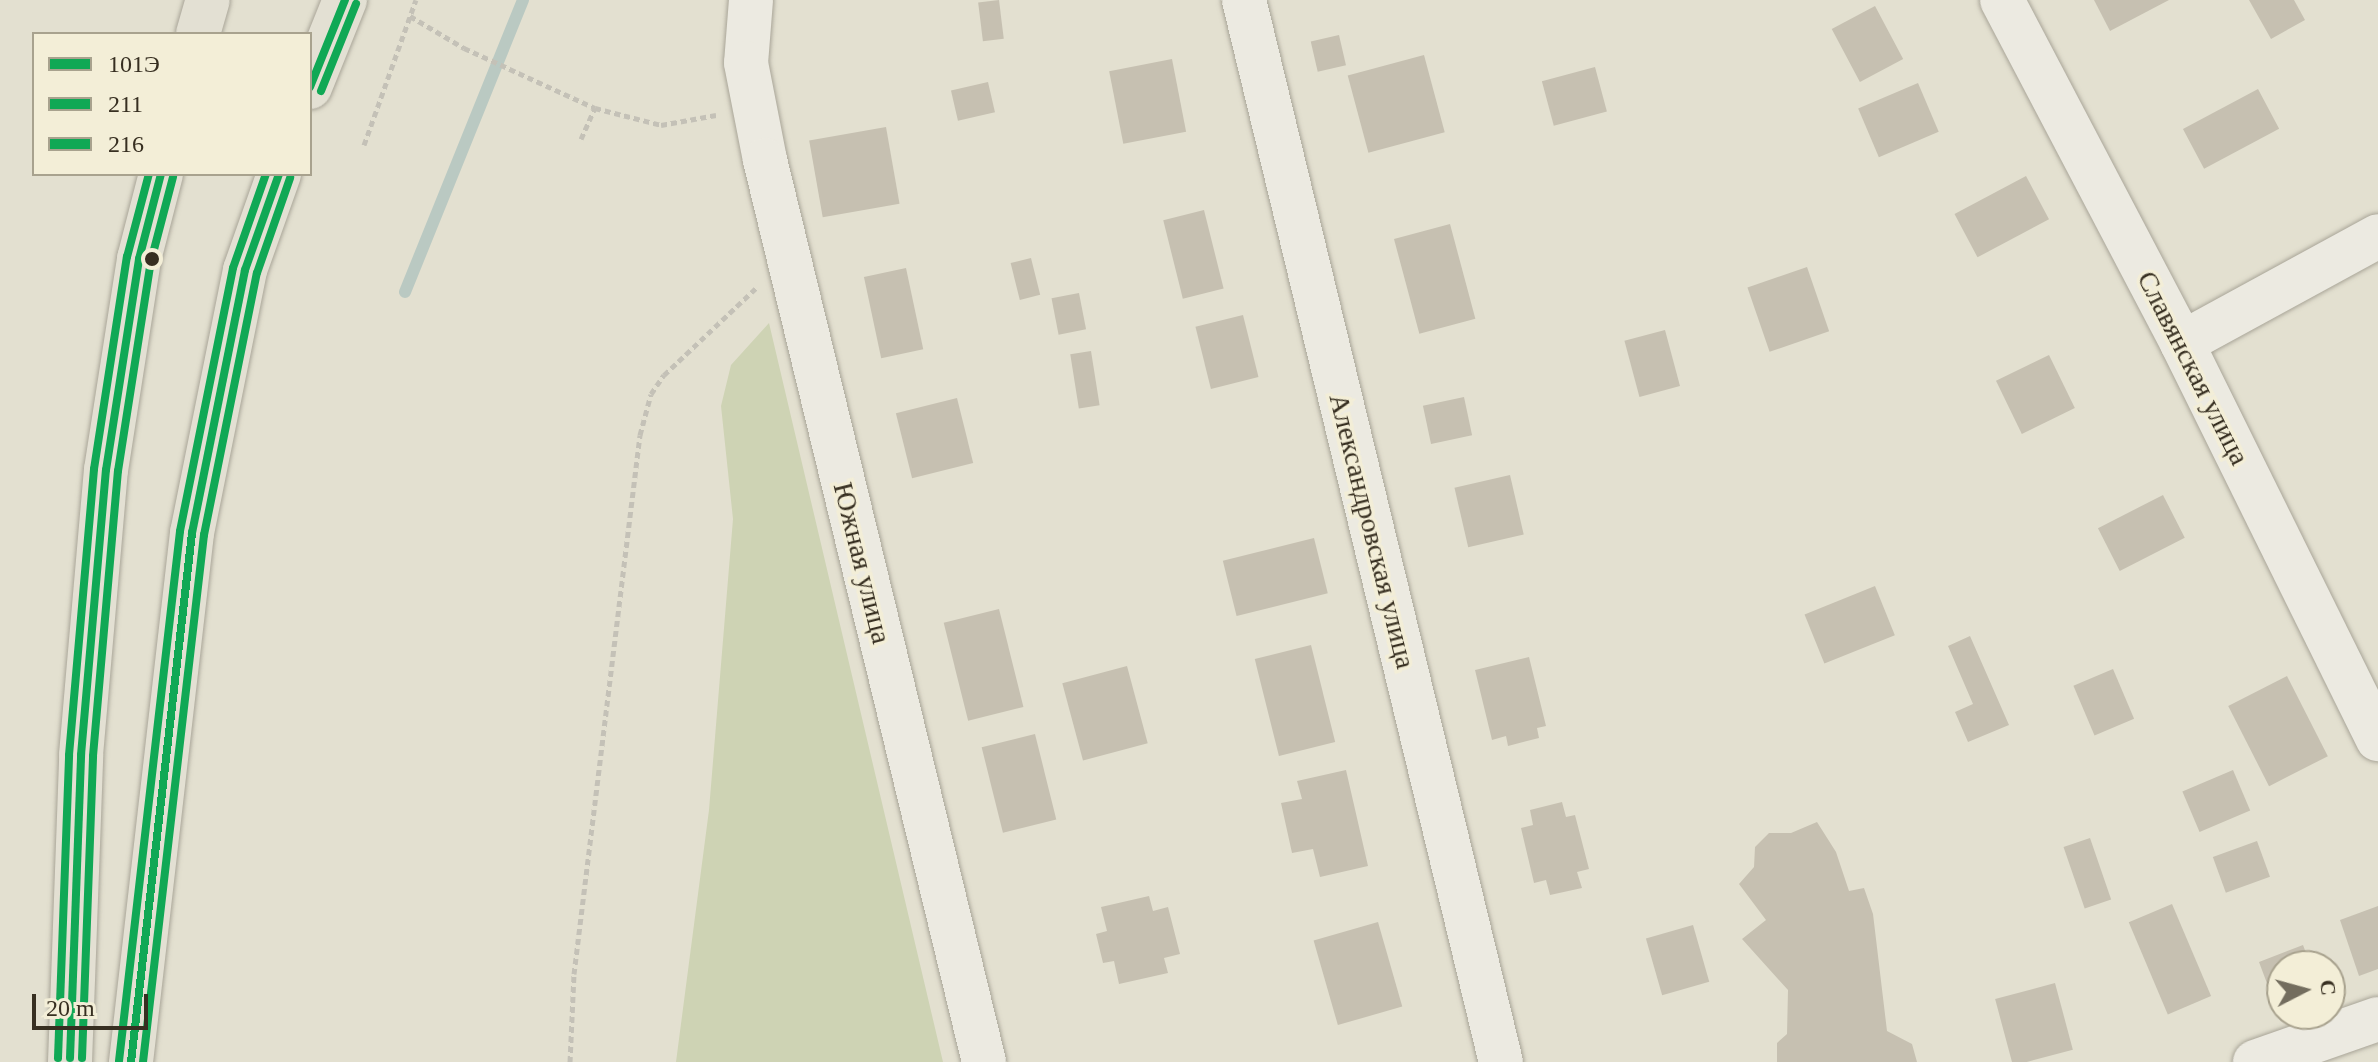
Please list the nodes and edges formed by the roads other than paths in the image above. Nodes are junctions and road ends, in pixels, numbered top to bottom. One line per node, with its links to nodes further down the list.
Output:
1 (208, 0): 6 (main road)
2 (345, 0): 7 (main road)
3 (751, 0): 16 (street, Южная улица)
4 (1244, 0): 17 (street, Александровская улица)
5 (2002, 0): 11 (street, Славянская улица)
6 (199, 32)
7 (312, 82)
8 (160, 176): 14 (main road)
9 (278, 176): 15 (main road)
10 (2378, 236): 11 (street)
11 (2182, 343): 12 (street, Славянская улица)
12 (2378, 739)
13 (2378, 1019): 18 (street)
14 (70, 1062)
15 (131, 1062)
16 (984, 1062)
17 (1501, 1062)
18 (2255, 1062)

